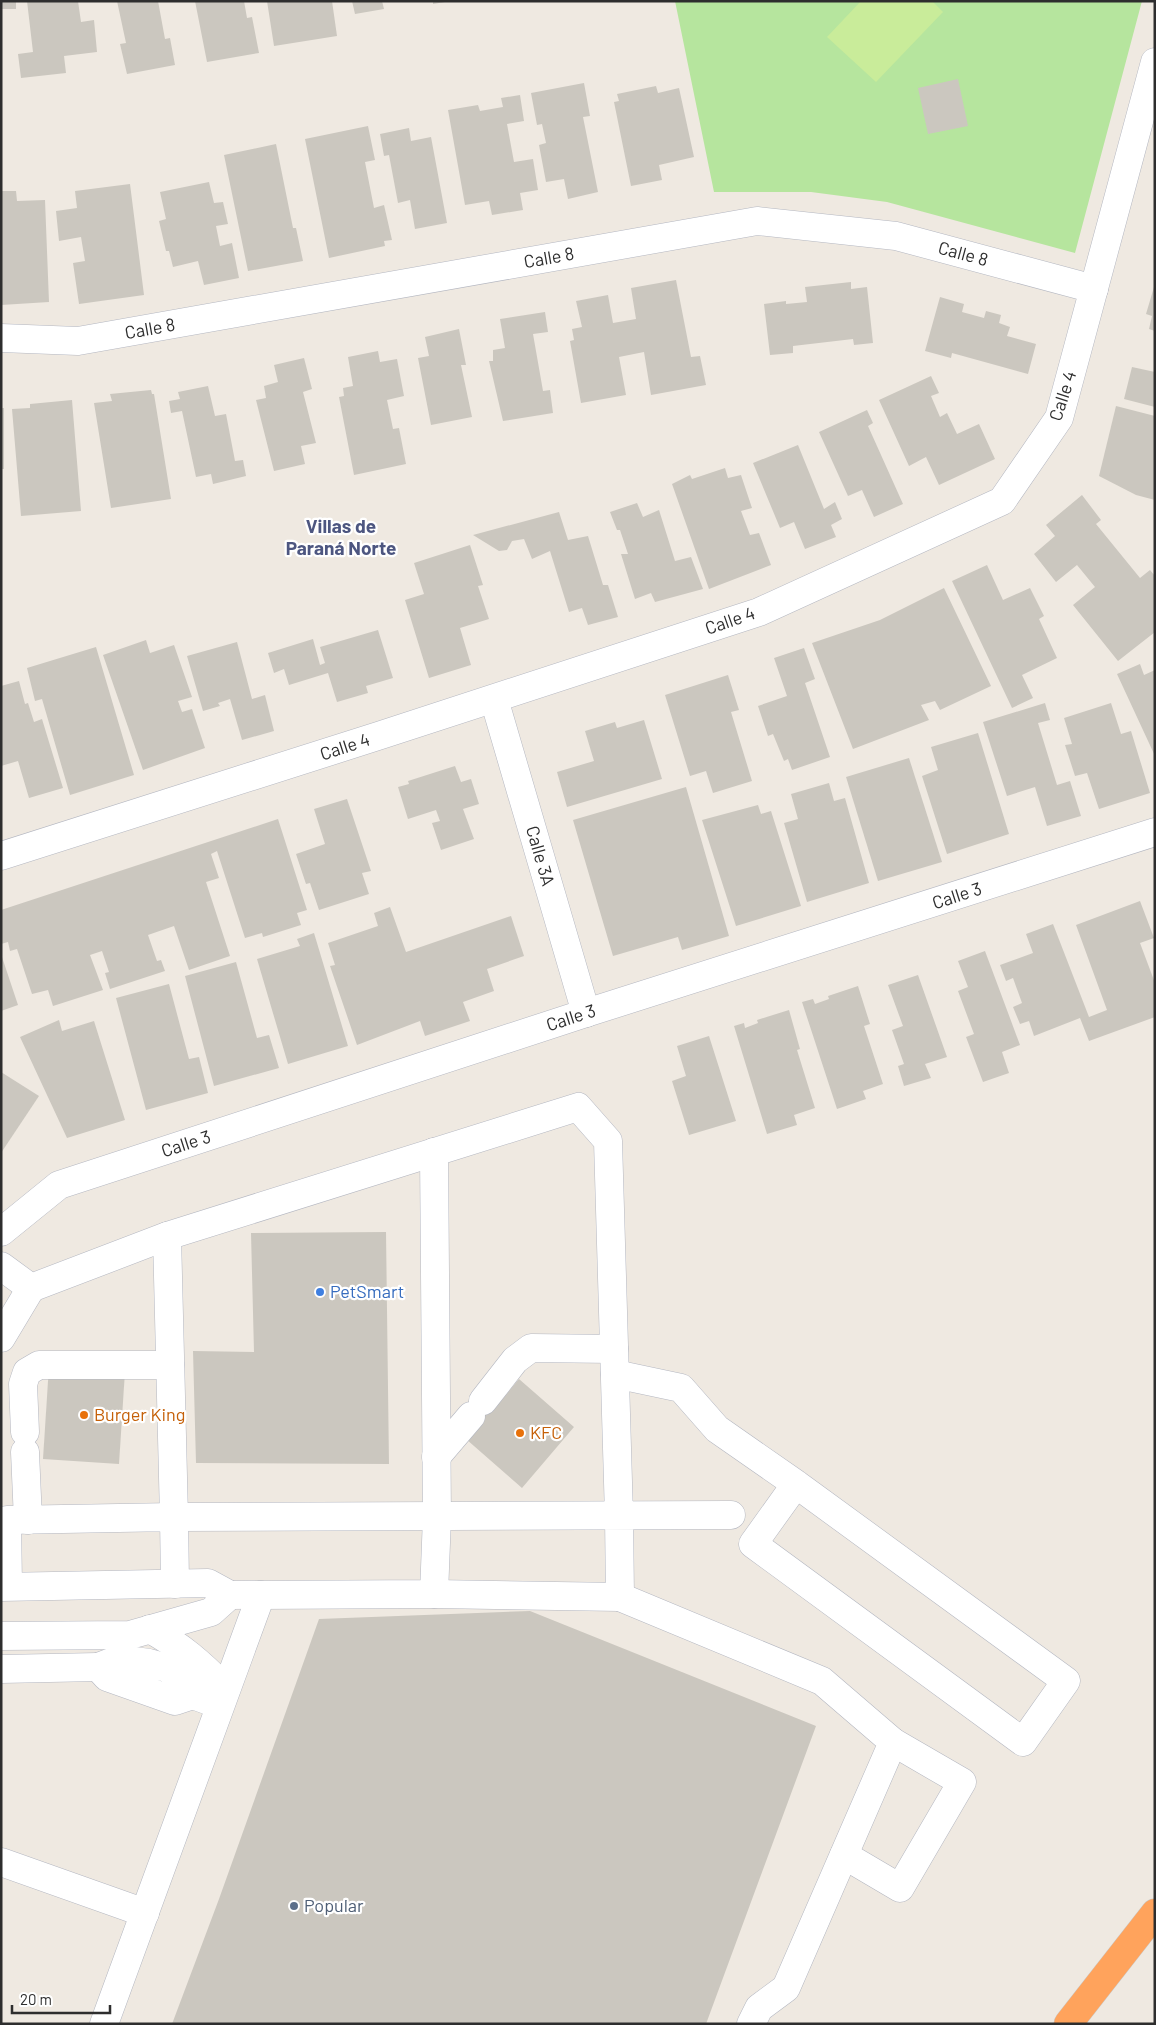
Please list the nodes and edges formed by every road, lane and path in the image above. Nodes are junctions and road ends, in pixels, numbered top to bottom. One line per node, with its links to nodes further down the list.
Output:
1 (1155, 62): 2 (street, Calle 4)
2 (1094, 289): 3 (street, Calle 8); 4 (street, Calle 4)
3 (1, 338)
4 (494, 699): 6 (street, Calle 4); 7 (street, Calle 3A)
5 (1155, 832): 7 (street, Calle 3)
6 (1, 856)
7 (586, 1013): 9 (street, Calle 3)
8 (434, 1152): 10 (street); 14 (street); 16 (street)
9 (1, 1232)
10 (167, 1236): 12 (street); 15 (street)
11 (1, 1266): 12 (street)
12 (31, 1288): 13 (street)
13 (1, 1338)
14 (614, 1362): 16 (street); 17 (street); 20 (street)
15 (170, 1365): 21 (street); 22 (street)
16 (436, 1458): 19 (street)
17 (796, 1484): 17 (street)
18 (731, 1515): 20 (street)
19 (437, 1516): 20 (street); 21 (street); 25 (street)
20 (619, 1516): 28 (street)
21 (174, 1517): 22 (street); 23 (street)
22 (12, 1520): 24 (street)
23 (175, 1584): 24 (street); 26 (street)
24 (5, 1587)
25 (434, 1594): 27 (street); 28 (street)
26 (230, 1595): 27 (street); 29 (street)
27 (261, 1595): 32 (street)
28 (620, 1597): 33 (street)
29 (150, 1629): 30 (street); 32 (street)
30 (1, 1636)
31 (1, 1669): 32 (street)
32 (223, 1697): 37 (street)
33 (893, 1742): 34 (street); 34 (street)
34 (844, 1856): 39 (street)
35 (1, 1862): 37 (street)
36 (1155, 1912): 40 (highway)
37 (145, 1913): 38 (street)
38 (104, 2024)
39 (751, 2024)
40 (1068, 2024)

